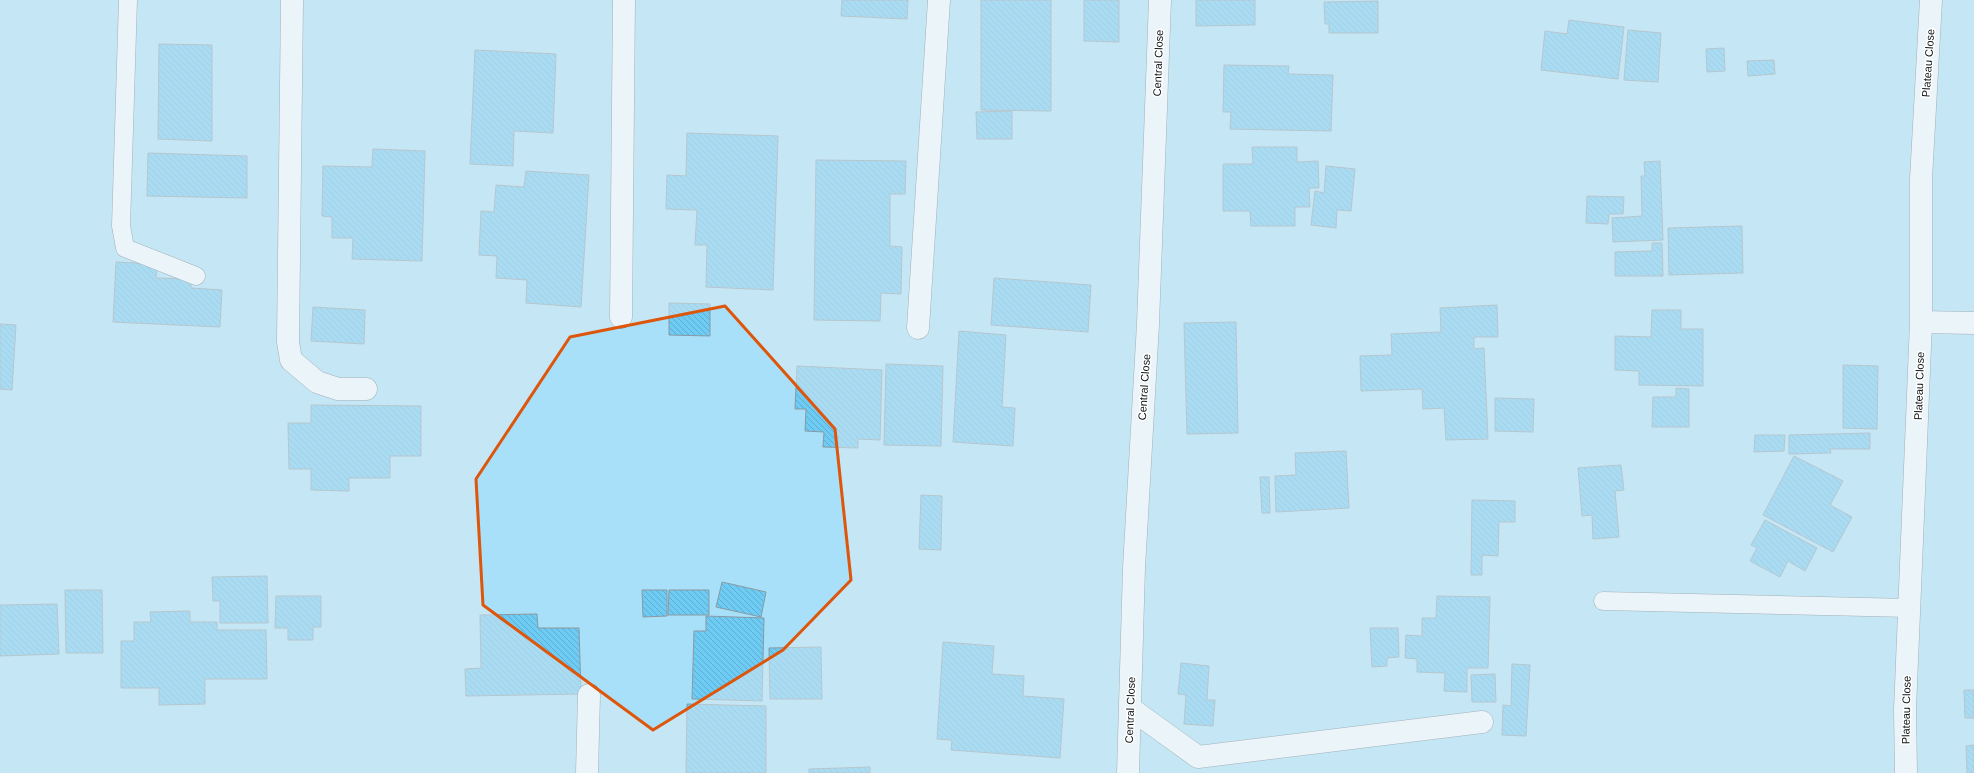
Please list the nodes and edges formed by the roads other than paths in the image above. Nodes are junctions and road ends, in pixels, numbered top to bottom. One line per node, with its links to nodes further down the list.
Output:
1 (128, 0): 7 (lane)
2 (292, 0): 12 (street)
3 (624, 0): 8 (street)
4 (939, 0): 11 (street)
5 (1160, 0): 16 (street, Central Close)
6 (1931, 0): 9 (street, Plateau Close)
7 (196, 276)
8 (621, 317)
9 (1921, 322): 10 (street); 14 (street, Plateau Close)
10 (1974, 323)
11 (918, 328)
12 (366, 389)
13 (1602, 601): 14 (lane)
14 (1910, 608): 20 (street, Plateau Close)
15 (589, 695): 18 (street)
16 (1130, 708): 17 (street); 19 (street, Central Close)
17 (1482, 722)
18 (587, 773)
19 (1128, 773)
20 (1906, 773)

